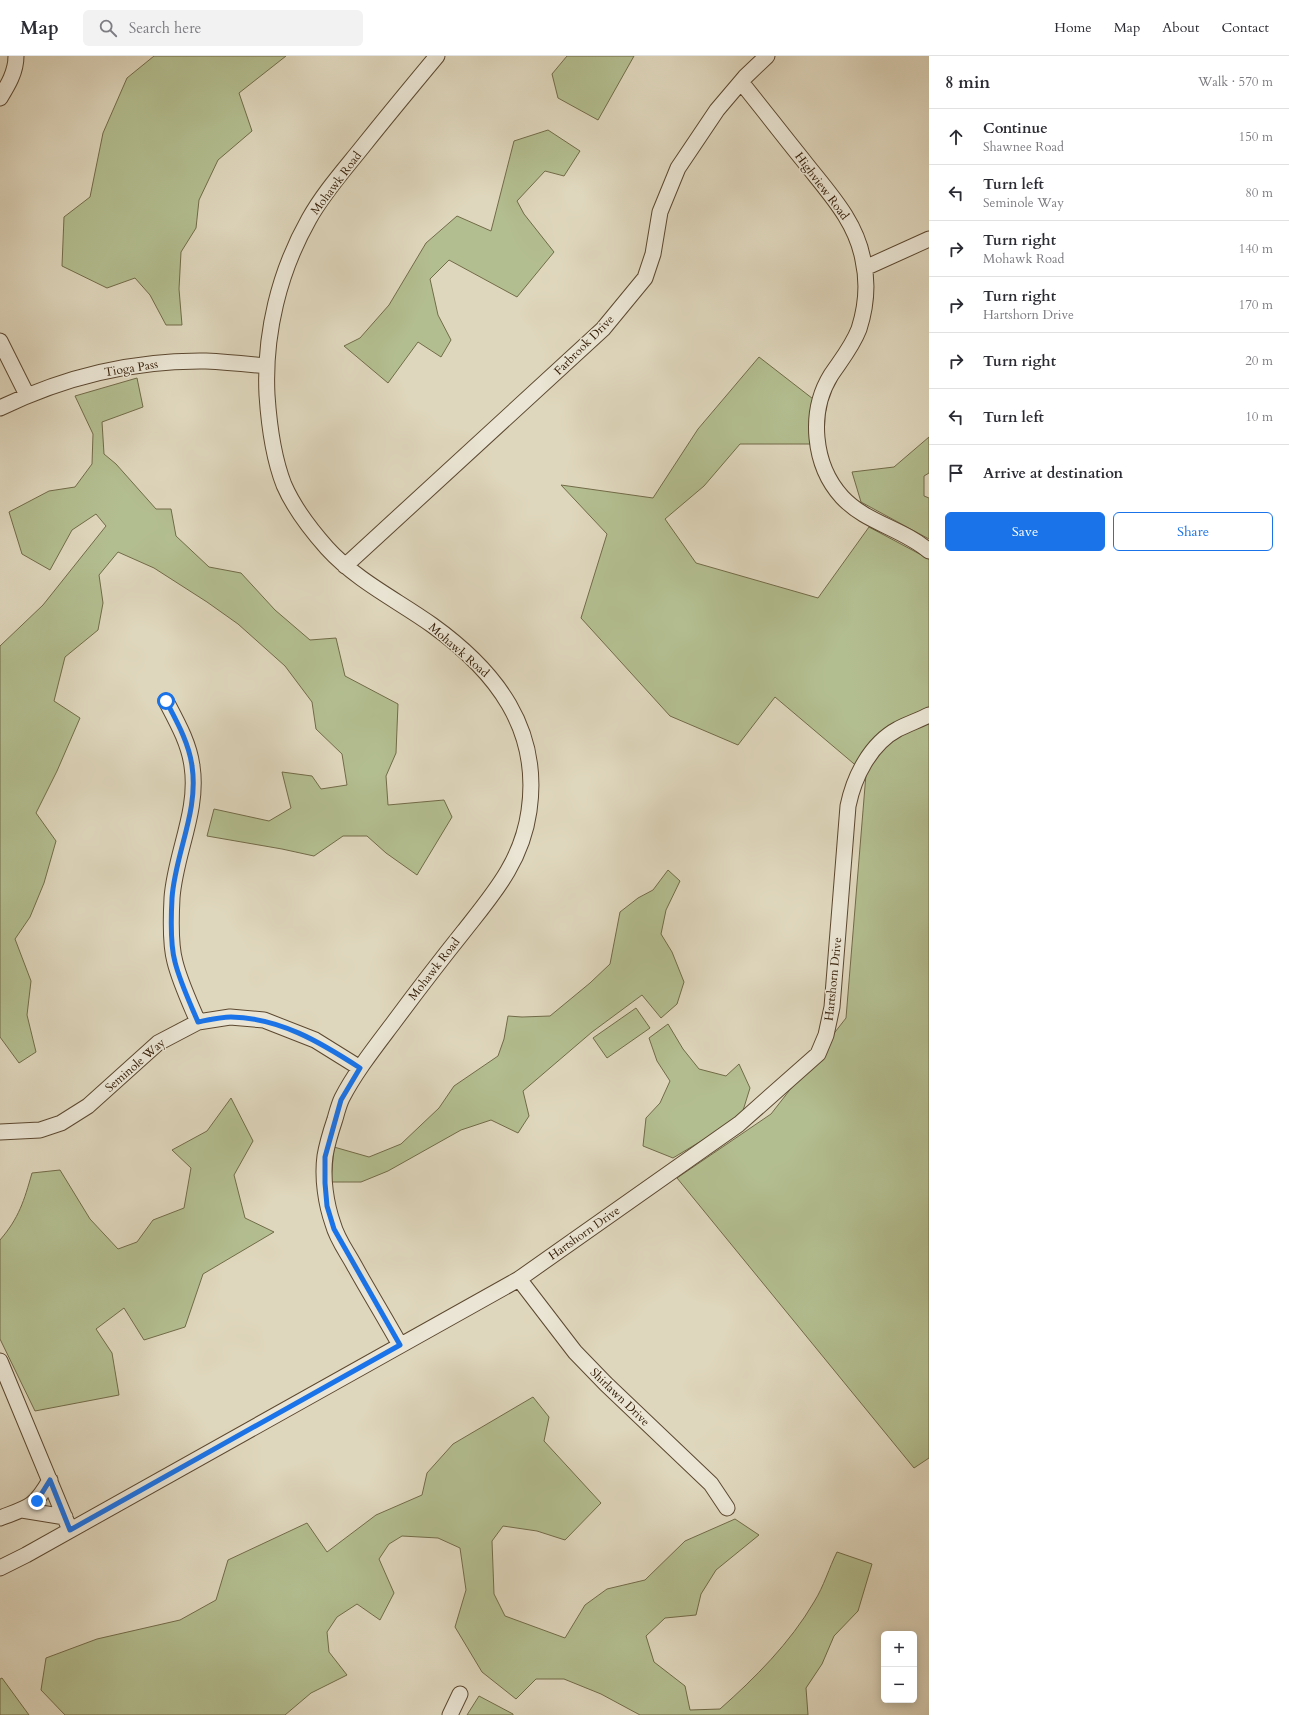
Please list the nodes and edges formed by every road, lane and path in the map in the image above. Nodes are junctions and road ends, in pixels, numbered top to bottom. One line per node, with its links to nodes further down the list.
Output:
1 (16, 56): 5 (street)
2 (436, 56): 9 (street, Mohawk Road)
3 (767, 56): 4 (street, Farbrook Drive)
4 (741, 82): 7 (street, Highview Road); 13 (street, Farbrook Drive)
5 (0, 98)
6 (929, 239): 7 (street)
7 (865, 268): 12 (street, Highview Road)
8 (0, 341): 10 (street)
9 (267, 366): 10 (street, Tioga Pass); 13 (street, Mohawk Road)
10 (27, 395): 11 (street, Tioga Pass)
11 (0, 408)
12 (929, 551)
13 (345, 566): 17 (street, Mohawk Road)
14 (166, 701): 16 (street)
15 (929, 715): 19 (street, Hartshorn Drive)
16 (198, 1022): 17 (street, Seminole Way); 18 (street, Seminole Way)
17 (360, 1068): 20 (street, Mohawk Road)
18 (0, 1132)
19 (519, 1279): 20 (street, Hartshorn Drive); 23 (street, Shirlawn Drive)
20 (400, 1345): 26 (street, Hartshorn Drive)
21 (0, 1361): 22 (street)
22 (50, 1480): 24 (street); 26 (street)
23 (727, 1508)
24 (22, 1510): 25 (street); 26 (street)
25 (0, 1518)
26 (67, 1524): 27 (street, Hartshorn Drive)
27 (0, 1568)
28 (460, 1694): 29 (street)
29 (450, 1715)

